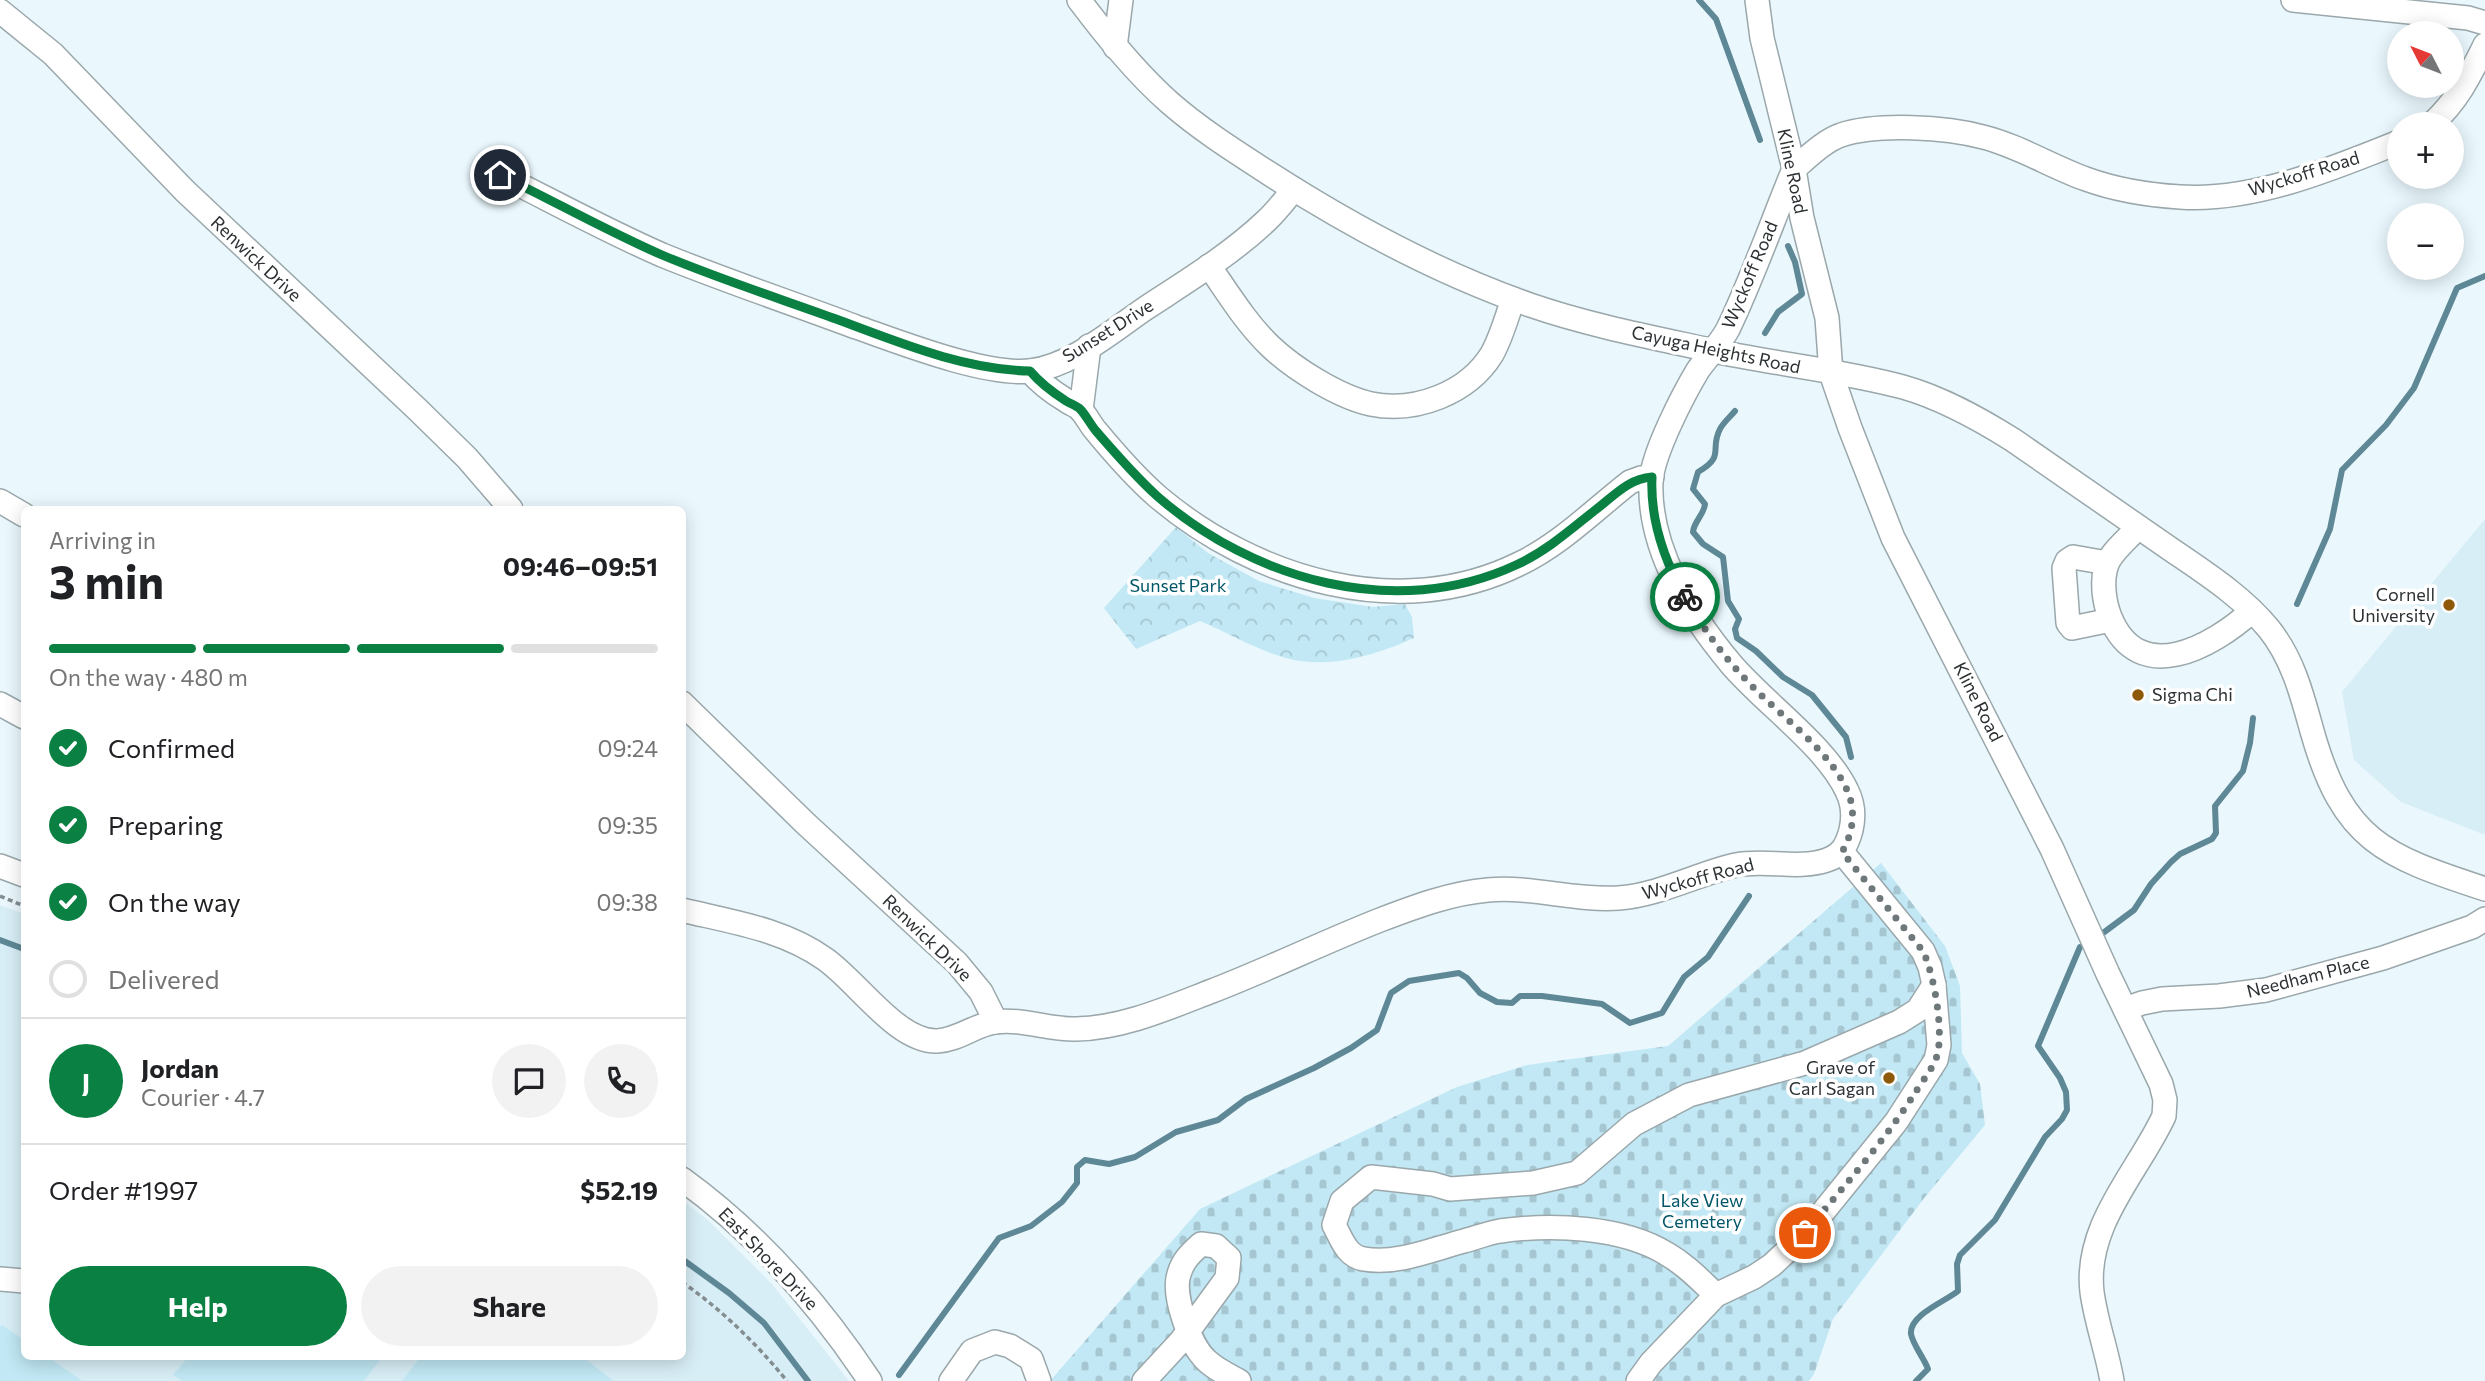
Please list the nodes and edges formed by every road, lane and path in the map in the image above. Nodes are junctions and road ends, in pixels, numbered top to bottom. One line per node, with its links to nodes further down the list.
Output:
1 (1079, 0): 8 (street, Cayuga Heights Road)
2 (1121, 0): 8 (street)
3 (1757, 0): 11 (street, Kline Road)
4 (2293, 0): 6 (street)
5 (0, 11): 23 (street, Renwick Drive)
6 (2485, 23)
7 (2485, 45): 9 (street)
8 (1115, 47): 13 (street, Cayuga Heights Road)
9 (2445, 112)
10 (2387, 147): 11 (street, Wyckoff Road)
11 (1794, 169): 17 (street, Wyckoff Road); 19 (street, Kline Road)
12 (500, 175): 18 (street, Sunset Drive)
13 (1293, 189): 14 (street, Sunset Drive); 15 (street, Cayuga Heights Road)
14 (1209, 266): 15 (street); 16 (street, Sunset Drive)
15 (1513, 299): 17 (street, Cayuga Heights Road)
16 (1088, 346): 18 (street, Sunset Drive); 20 (street)
17 (1713, 351): 19 (street, Cayuga Heights Road); 21 (street, Wyckoff Road)
18 (1030, 371): 20 (street)
19 (1831, 373): 25 (street, Cayuga Heights Road); 41 (street, Kline Road)
20 (1081, 410): 21 (street)
21 (1652, 477): 32 (street, Wyckoff Road)
22 (0, 501): 24 (street)
23 (508, 506)
24 (21, 513)
25 (2138, 527): 26 (street); 27 (street, Cayuga Heights Road)
26 (2107, 563): 28 (street); 28 (street)
27 (2252, 611): 28 (street); 35 (street, Cayuga Heights Road)
28 (2111, 620)
29 (0, 705): 31 (street)
30 (686, 707): 42 (street, Renwick Drive)
31 (21, 716)
32 (1842, 852): 40 (street); 42 (street, Wyckoff Road)
33 (0, 866): 34 (street)
34 (21, 874)
35 (2485, 889)
36 (0, 896): 37 (path)
37 (21, 905)
38 (686, 911): 42 (street)
39 (2485, 919): 41 (street, Needham Place)
40 (1934, 985): 47 (street); 47 (street)
41 (2124, 1009): 55 (street, Kline Road)
42 (996, 1022)
43 (686, 1183): 49 (street, East Shore Drive)
44 (0, 1279): 45 (street)
45 (21, 1281)
46 (686, 1285): 48 (path)
47 (1716, 1295): 54 (street)
48 (787, 1381)
49 (870, 1381)
50 (951, 1381): 51 (street)
51 (1039, 1381)
52 (1144, 1381): 53 (street)
53 (1239, 1381)
54 (1638, 1381)
55 (2112, 1381)

